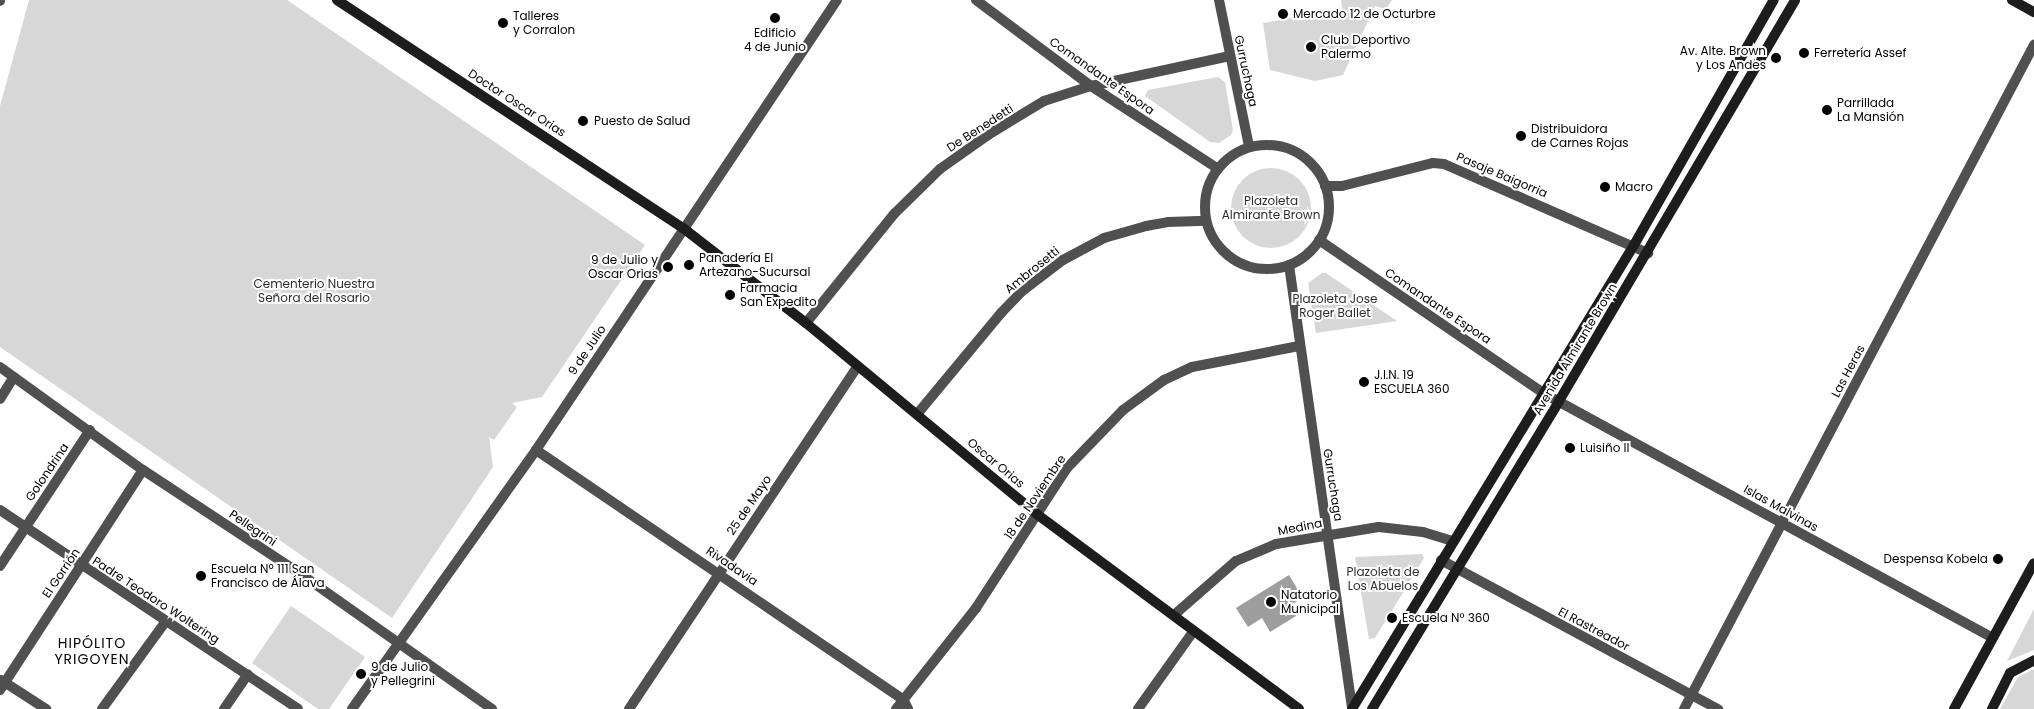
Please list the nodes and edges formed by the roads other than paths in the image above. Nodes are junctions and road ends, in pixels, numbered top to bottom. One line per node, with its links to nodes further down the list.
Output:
1 (337, 0): 16 (main road, Doctor Oscar Orias)
2 (837, 0): 16 (street, 9 de Julio)
3 (976, 0): 11 (street, Comandante Espora)
4 (1219, 0): 10 (street, Gurruchaga)
5 (1774, 0): 18 (main road, Avenida Almirante Brown)
6 (1795, 0): 19 (main road, Avenida Almirante Brown)
7 (2012, 0): 8 (main road)
8 (2034, 12)
9 (2034, 45): 35 (street, Las Heras)
10 (1230, 56): 11 (street, De Benedetti); 12 (street, Gurruchaga)
11 (1091, 86): 13 (street, Comandante Espora); 21 (street, De Benedetti)
12 (1250, 146): 13 (street); 14 (street)
13 (1218, 168): 15 (street)
14 (1325, 186): 17 (street); 18 (street, Pasaje Baigorria)
15 (1206, 221): 20 (street); 29 (street, Ambrosetti)
16 (683, 228): 21 (main road, Oscar Orias); 31 (street, 9 de Julio)
17 (1319, 240): 20 (street); 26 (street, Comandante Espora)
18 (1634, 245): 19 (street, Pasaje Baigorria); 26 (main road, Avenida Almirante Brown)
19 (1648, 252): 28 (main road, Avenida Almirante Brown)
20 (1290, 265): 22 (street, Gurruchaga)
21 (806, 323): 23 (main road, Oscar Orias)
22 (1299, 346): 34 (street, 18 de Noviembre); 37 (street, Gurruchaga)
23 (858, 366): 29 (main road, Oscar Orias); 45 (street, 25 de Mayo)
24 (0, 368): 25 (street, Pellegrini)
25 (14, 377): 27 (street); 30 (street, Pellegrini)
26 (1543, 393): 28 (street, Comandante Espora); 38 (main road, Avenida Almirante Brown)
27 (0, 399)
28 (1559, 402): 35 (street, Islas Malvinas); 39 (main road, Avenida Almirante Brown)
29 (918, 413): 34 (main road, Oscar Orias)
30 (90, 430): 32 (street, Pellegrini); 36 (street, Golondrina)
31 (536, 450): 45 (street, Rivadavia); 50 (street, 9 de Julio)
32 (143, 470): 43 (street, El Gorrión); 50 (street, Pellegrini)
33 (0, 510): 36 (street, Padre Teodoro Woltering)
34 (1038, 514): 46 (main road, Oscar Orias); 55 (street, 18 de Noviembre)
35 (1782, 523): 49 (street, Islas Malvinas); 54 (street, Las Heras)
36 (24, 529): 42 (street, Golondrina); 43 (street, Padre Teodoro Woltering)
37 (1328, 535): 38 (street, Medina); 46 (street, Medina); 67 (street, Gurruchaga)
38 (1452, 541): 39 (main road); 40 (main road, Avenida Almirante Brown)
39 (1469, 550): 44 (main road, Avenida Almirante Brown)
40 (1441, 560): 44 (street, El Rastreador); 67 (main road, Avenida Almirante Brown)
41 (2034, 563): 49 (main road)
42 (0, 566)
43 (80, 566): 47 (street, Padre Teodoro Woltering); 53 (street, El Gorrión)
44 (1457, 570): 54 (street, El Rastreador); 68 (main road, Avenida Almirante Brown)
45 (719, 572): 55 (street, Rivadavia); 62 (street, 25 de Mayo)
46 (1174, 615): 48 (main road, Oscar Orias)
47 (166, 621): 52 (street, Padre Teodoro Woltering); 57 (street)
48 (1193, 632): 65 (street); 66 (main road, Oscar Orias)
49 (1991, 637): 71 (main road)
50 (398, 644): 60 (street, 9 de Julio); 61 (street, Pellegrini)
51 (2034, 660): 72 (main road)
52 (248, 674): 58 (street); 59 (street, Padre Teodoro Woltering)
53 (2, 684): 56 (street)
54 (1692, 695): 69 (street, Las Heras); 70 (street, El Rastreador)
55 (903, 699): 63 (street, 18 de Noviembre); 64 (street, Rivadavia)
56 (46, 709)
57 (102, 709)
58 (224, 709)
59 (298, 709)
60 (352, 709)
61 (492, 709)
62 (629, 709)
63 (896, 709)
64 (908, 709)
65 (1138, 709)
66 (1299, 709)
67 (1352, 709)
68 (1372, 709)
69 (1684, 709)
70 (1718, 709)
71 (1954, 709)
72 (1992, 709)

